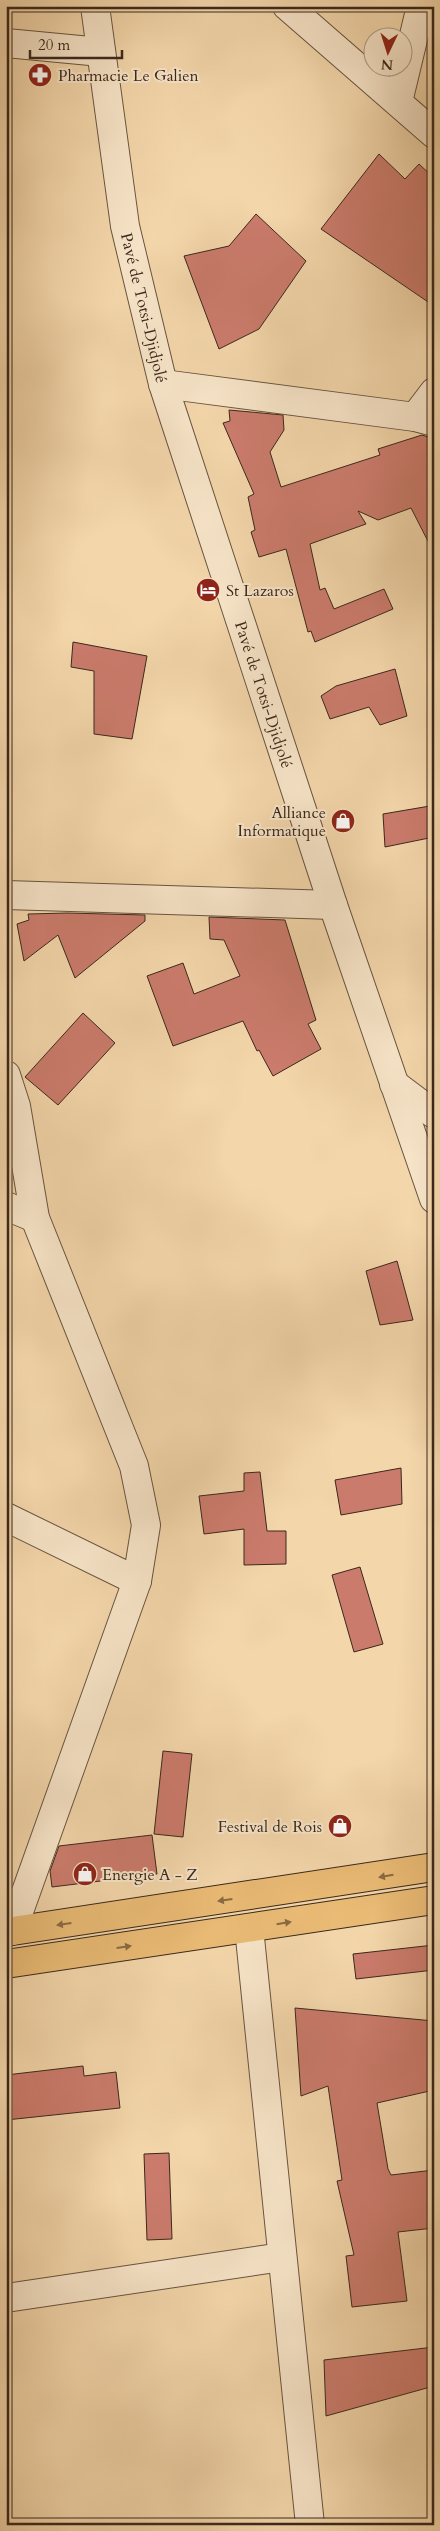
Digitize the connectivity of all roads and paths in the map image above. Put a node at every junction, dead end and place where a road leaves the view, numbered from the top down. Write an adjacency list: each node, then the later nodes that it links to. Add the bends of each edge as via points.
1 (95, 6): 5 (street, Pavé de Totsi-Djidjolé)
2 (287, 6): 6 (street)
3 (421, 6): 6 (street)
4 (6, 43): 5 (street)
5 (101, 52): 8 (street, Pavé de Totsi-Djidjolé, via 125,226)
6 (398, 102): 7 (street)
7 (434, 134)
8 (163, 384): 10 (street); 12 (street, Pavé de Totsi-Djidjolé)
9 (434, 392): 10 (street)
10 (424, 420)
11 (6, 895): 12 (street)
12 (334, 905): 14 (street, Pavé de Totsi-Djidjolé)
13 (6, 1075): 18 (street, via 16,1106)
14 (394, 1084): 15 (street); 16 (street, Pavé de Totsi-Djidjolé)
15 (434, 1114)
16 (434, 1199)
17 (6, 1206): 18 (street)
18 (35, 1218): 20 (street, via 134,1466 146,1525)
19 (6, 1517): 20 (street)
20 (137, 1581): 24 (street)
21 (434, 1868): 24 (main road, one-way to 24)
22 (434, 1900): 23 (main road, one-way to 22)
23 (249, 1928): 25 (main road, one-way to 23); 26 (street)
24 (9, 1932)
25 (6, 1964)
26 (282, 2257): 27 (street); 28 (street)
27 (6, 2298)
28 (310, 2525)

